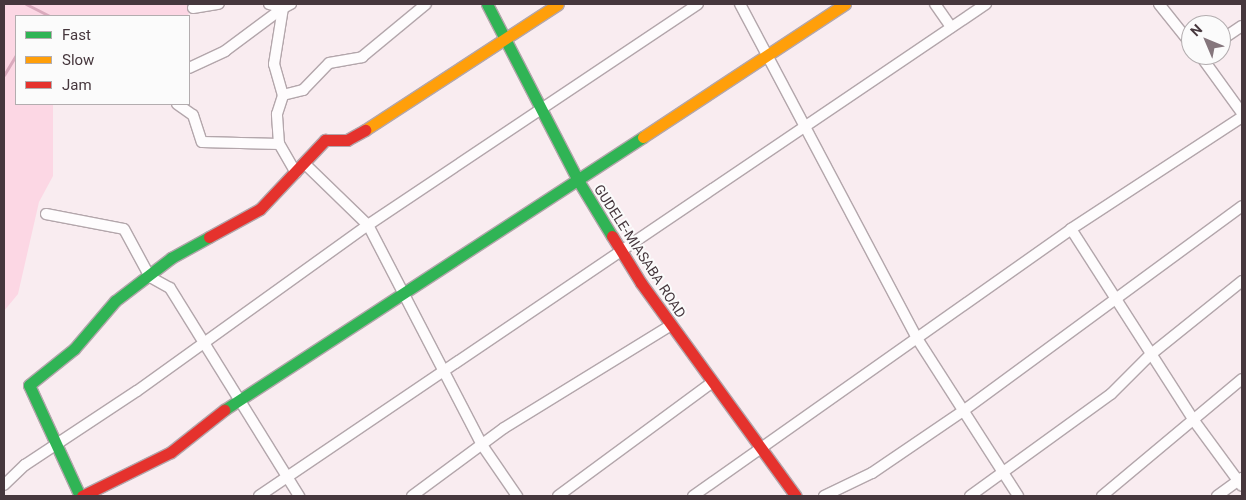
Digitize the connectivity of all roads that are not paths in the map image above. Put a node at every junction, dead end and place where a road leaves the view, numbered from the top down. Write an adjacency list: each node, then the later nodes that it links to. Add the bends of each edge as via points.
1 (219, 4): 13 (street)
2 (269, 4): 12 (street)
3 (426, 4): 22 (street, via 362,57 329,63 304,90)
4 (486, 4): 18 (street, GUDELE-MIASABA ROAD)
5 (558, 4): 18 (street)
6 (698, 4): 24 (street)
7 (740, 4): 19 (street)
8 (845, 4): 19 (street)
9 (935, 4): 14 (street)
10 (986, 4): 14 (street)
11 (1159, 4): 16 (street)
12 (287, 6): 21 (street, via 225,51); 22 (street, via 274,64)
13 (193, 8)
14 (951, 26): 27 (street)
15 (1242, 26): 17 (street)
16 (1181, 32)
17 (1231, 33)
18 (507, 42): 24 (street, GUDELE-MIASABA ROAD); 29 (street, via 347,140 325,140 311,151)
19 (769, 55): 27 (street); 31 (street)
20 (1207, 65): 25 (street)
21 (190, 68)
22 (283, 94): 28 (street, via 277,114)
23 (178, 105): 28 (street, via 192,115 197,138 202,142)
24 (543, 110): 31 (street, GUDELE-MIASABA ROAD); 34 (street)
25 (1242, 113)
26 (1242, 117): 35 (street)
27 (802, 124): 36 (street); 42 (street)
28 (279, 144): 30 (street)
29 (306, 165): 30 (street); 34 (street)
30 (296, 174): 37 (street, via 260,209 171,258)
31 (579, 182): 36 (street, GUDELE-MIASABA ROAD); 39 (street)
32 (1242, 206): 40 (street)
33 (46, 214): 37 (street, via 117,224)
34 (368, 225): 39 (street); 43 (street)
35 (1071, 229): 40 (street); 42 (street)
36 (622, 249): 41 (street, GUDELE-MIASABA ROAD); 45 (street)
37 (150, 277): 43 (street, via 170,288); 51 (street, via 115,301 74,349 29,385)
38 (1242, 281): 44 (street)
39 (403, 295): 45 (street); 48 (street, via 255,386)
40 (1114, 298): 44 (street); 49 (street)
41 (670, 326): 47 (street, GUDELE-MIASABA ROAD); 52 (street)
42 (918, 340): 49 (street); 53 (street)
43 (205, 342): 48 (street); 51 (street)
44 (1150, 355): 50 (street); 54 (street, via 1111,394)
45 (443, 372): 52 (street); 55 (street)
46 (1242, 379): 50 (street)
47 (711, 383): 53 (street, GUDELE-MIASABA ROAD); 63 (street)
48 (238, 402): 55 (street); 58 (street, via 171,452)
49 (963, 411): 54 (street); 66 (street, via 872,473)
50 (1195, 422): 56 (street); 69 (street)
51 (58, 443): 57 (street); 58 (street)
52 (482, 446): 61 (street); 62 (street)
53 (761, 446): 64 (street); 65 (street, GUDELE-MIASABA ROAD)
54 (1003, 472): 67 (street); 68 (street)
55 (286, 477): 59 (street); 60 (street)
56 (1241, 482): 70 (street)
57 (4, 485)
58 (81, 496)
59 (259, 496)
60 (299, 496)
61 (412, 496)
62 (517, 496)
63 (558, 496)
64 (693, 496)
65 (796, 496)
66 (824, 496)
67 (970, 496)
68 (1018, 496)
69 (1102, 496)
70 (1217, 496)

